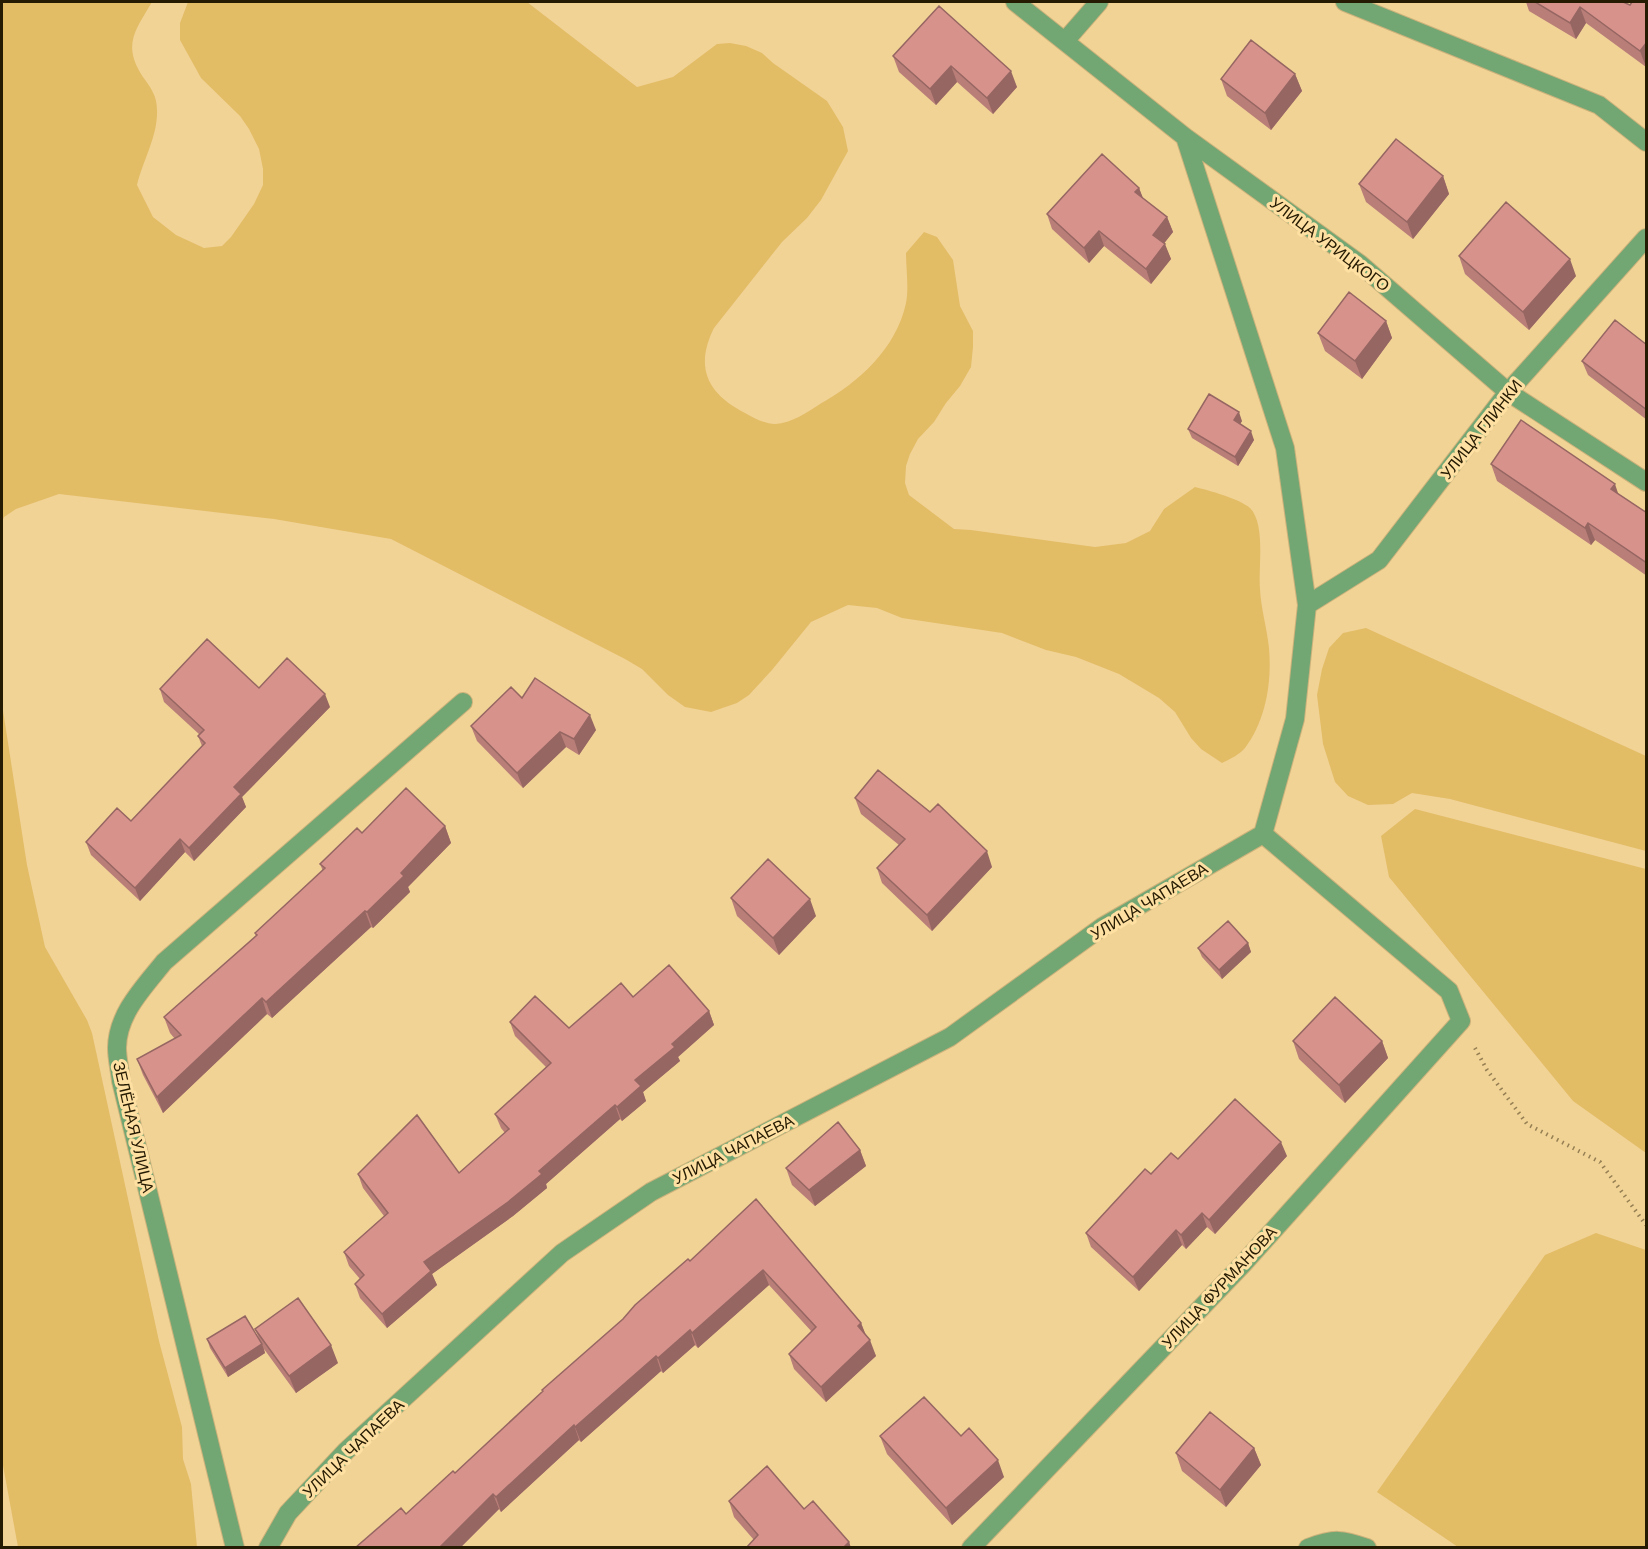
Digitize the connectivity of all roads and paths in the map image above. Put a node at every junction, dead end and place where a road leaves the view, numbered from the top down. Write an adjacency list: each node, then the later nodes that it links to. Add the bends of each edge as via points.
1 (1015, 2): 4 (street, УЛИЦА УРИЦКОГО)
2 (1099, 2): 4 (street)
3 (1345, 2): 6 (street, via 1599,105)
4 (1065, 41): 5 (street, УЛИЦА УРИЦКОГО)
5 (1185, 137): 8 (street, УЛИЦА УРИЦКОГО, via 1360,264); 10 (street, via 1285,448)
6 (1647, 142)
7 (1647, 238): 8 (street, УЛИЦА ГЛИНКИ)
8 (1508, 392): 9 (street, УЛИЦА УРИЦКОГО); 10 (street, УЛИЦА ГЛИНКИ, via 1379,560)
9 (1647, 483)
10 (1306, 605): 12 (street, via 1295,719)
11 (463, 702): 15 (street, ЗЕЛЁНАЯ УЛИЦА, via 164,962 121,1022 117,1047 121,1081)
12 (1263, 834): 13 (street, via 1449,991); 16 (street, УЛИЦА ЧАПАЕВА, via 1102,927 950,1037 651,1192 562,1253 346,1451 288,1513)
13 (1461, 1021): 14 (path, via 1486,1070 1527,1124 1600,1162); 17 (street, УЛИЦА ФУРМАНОВА, via 1243,1264)
14 (1647, 1225)
15 (235, 1548)
16 (268, 1548)
17 (971, 1548)
18 (1308, 1548): 19 (street, via 1344,1540)
19 (1367, 1548)

